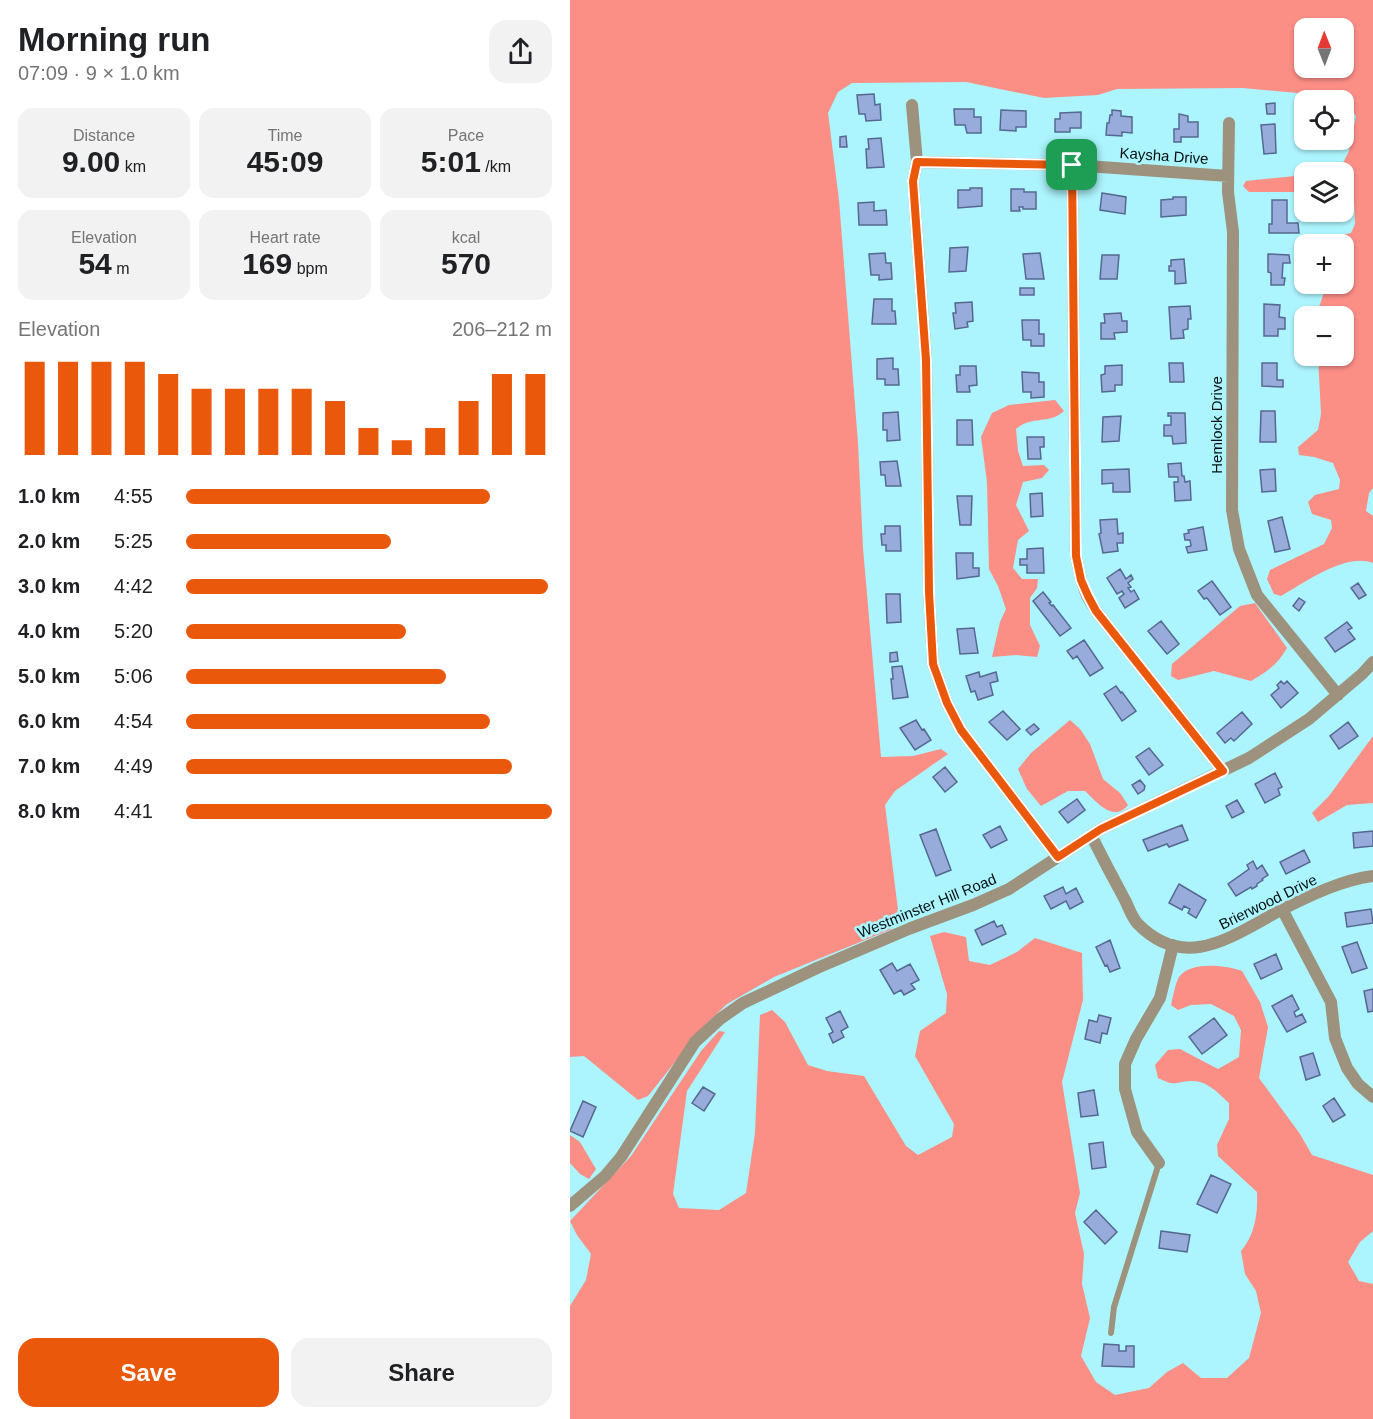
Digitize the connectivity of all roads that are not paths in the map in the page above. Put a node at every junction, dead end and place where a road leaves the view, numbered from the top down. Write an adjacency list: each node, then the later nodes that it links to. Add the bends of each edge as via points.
1 (912, 105): 3 (street)
2 (1229, 123): 5 (street, Hemlock Drive)
3 (917, 162): 4 (street, Kaysha Drive); 10 (street, via 913,181 926,360 933,664 961,730)
4 (1072, 165): 5 (street, Kaysha Drive); 8 (street, via 1078,568 1096,611)
5 (1228, 176): 7 (street, Hemlock Drive, via 1233,232 1234,530 1257,595)
6 (1373, 662): 7 (street, Westminster Hill Road)
7 (1338, 695): 8 (street, Westminster Hill Road, via 1294,729)
8 (1223, 771): 9 (street, Westminster Hill Road)
9 (1091, 835): 10 (street, Westminster Hill Road); 13 (street, Brierwood Drive, via 1136,923)
10 (1058, 857): 16 (street, Westminster Hill Road, via 1009,889 817,968 743,1003 720,1019 695,1042 621,1157)
11 (1373, 876): 12 (street, Brierwood Drive, via 1335,885)
12 (1282, 909): 13 (street, Brierwood Drive, via 1217,944); 14 (street, via 1331,1002 1335,1038 1347,1068)
13 (1173, 945): 15 (street, via 1160,998 1125,1064 1125,1089 1137,1132)
14 (1373, 1097)
15 (1159, 1163): 17 (lane, via 1114,1307)
16 (570, 1206)
17 (1111, 1333)

